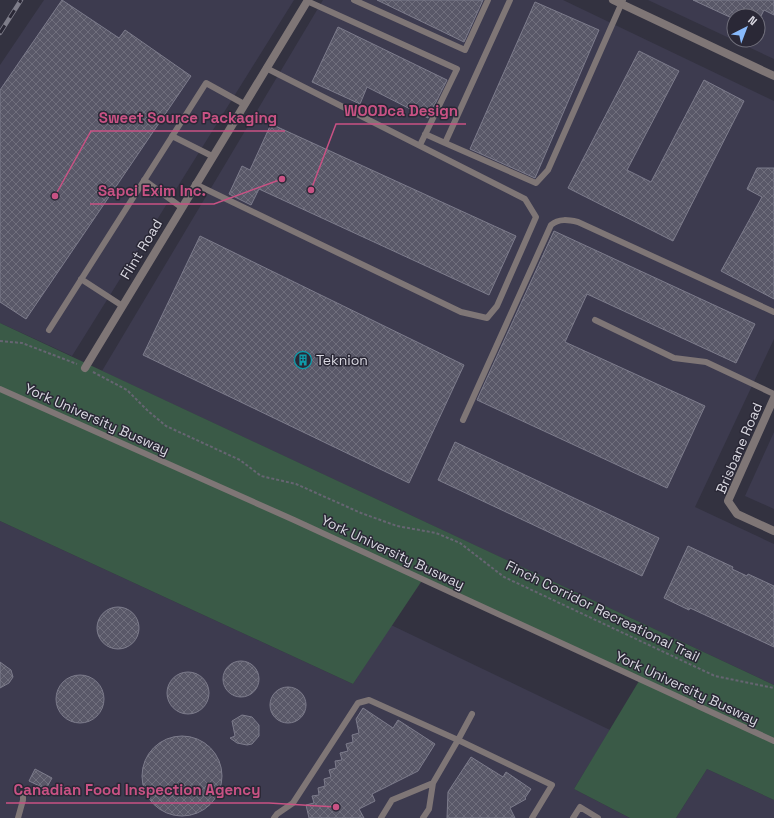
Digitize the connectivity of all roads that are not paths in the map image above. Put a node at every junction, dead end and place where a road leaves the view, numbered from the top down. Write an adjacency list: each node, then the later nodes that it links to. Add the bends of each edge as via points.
1 (354, 0): 2 (lane, via 465,50)
2 (488, 0)
3 (510, 0): 12 (lane)
4 (613, 0): 6 (street)
5 (307, 1): 7 (street, Flint Road); 10 (lane, via 457,70)
6 (622, 2): 8 (street); 12 (lane, via 548,170 536,183)
7 (266, 68): 9 (street, Flint Road); 13 (lane)
8 (774, 76)
9 (244, 104): 11 (lane, via 206,83); 14 (street, Flint Road)
10 (425, 134): 12 (lane); 13 (lane)
11 (172, 136): 14 (lane); 15 (lane)
12 (445, 143)
13 (420, 145): 16 (lane, via 525,199 536,218 497,306 487,318 461,312)
14 (212, 156): 16 (street, Flint Road)
15 (144, 180): 17 (lane); 18 (lane)
16 (195, 184): 17 (street, Flint Road)
17 (181, 207): 19 (street, Flint Road)
18 (81, 279): 19 (lane); 22 (lane)
19 (121, 305): 23 (street, Flint Road)
20 (774, 312): 27 (lane, via 578,222 558,221 551,225)
21 (595, 320): 25 (lane, via 674,358 706,362)
22 (49, 330)
23 (84, 368)
24 (0, 389): 31 (lane, York University Busway, via 294,520)
25 (774, 394)
26 (774, 398): 28 (street, Brisbane Road, via 728,501 737,514)
27 (463, 420)
28 (774, 531)
29 (472, 714): 30 (lane)
30 (458, 740): 32 (lane); 35 (lane, via 369,700 358,703 293,803); 38 (lane, via 552,785)
31 (774, 741)
32 (433, 783): 36 (lane, via 392,800); 37 (lane, via 429,809)
33 (23, 790): 34 (lane)
34 (18, 818)
35 (274, 818)
36 (381, 818)
37 (423, 818)
38 (532, 818)
39 (573, 818): 40 (lane, via 580,807)
40 (598, 818)

